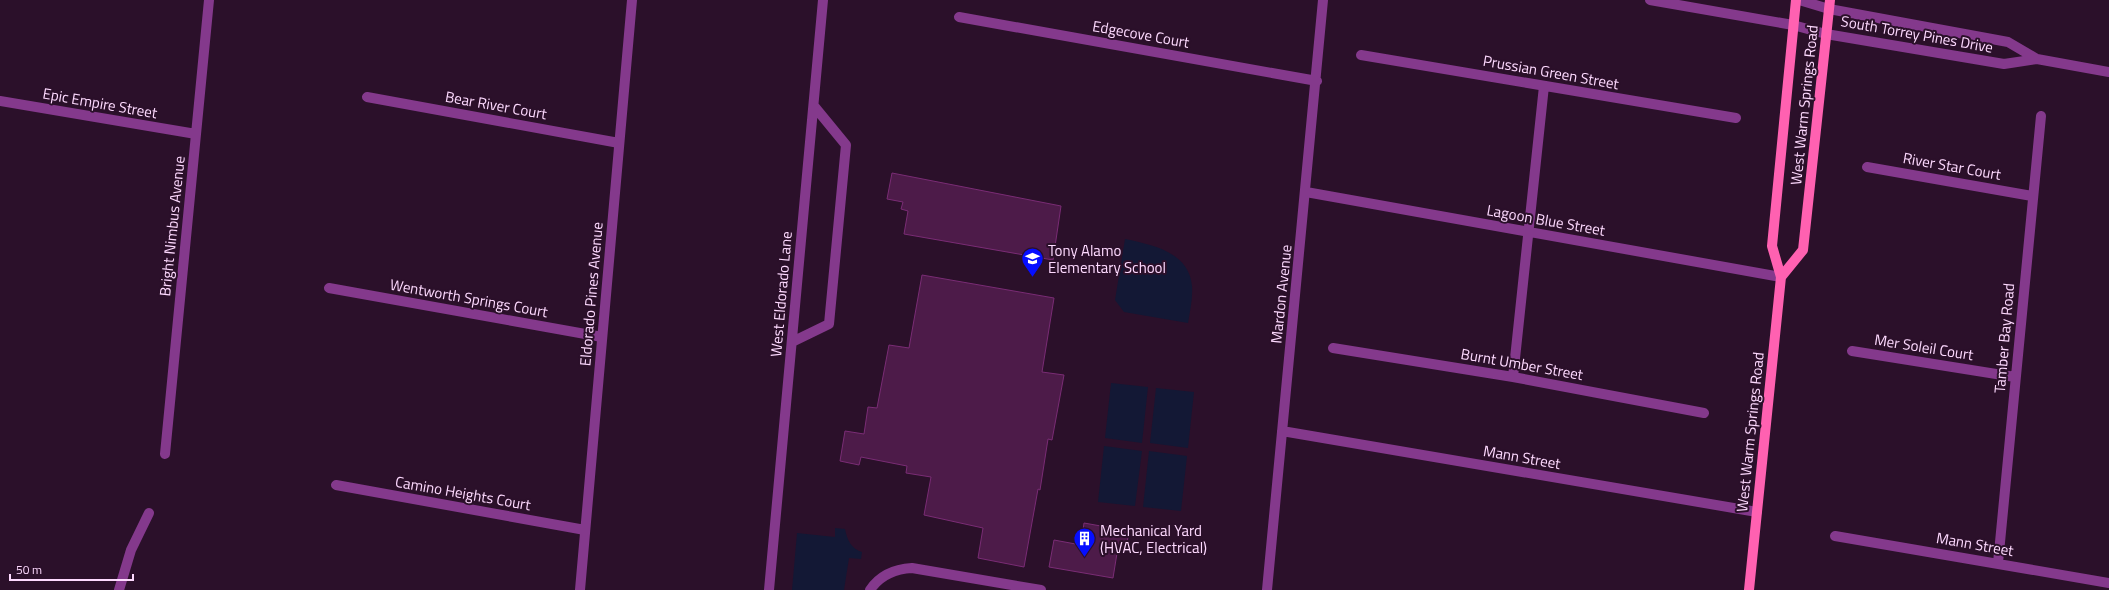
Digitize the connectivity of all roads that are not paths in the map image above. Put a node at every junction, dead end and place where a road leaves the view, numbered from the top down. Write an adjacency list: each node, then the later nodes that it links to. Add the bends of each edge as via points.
1 (209, 0): 22 (street, Bright Nimbus Avenue)
2 (632, 0): 23 (street, Eldorado Pines Avenue)
3 (823, 0): 19 (street, West Eldorado Lane)
4 (1323, 0): 15 (street, Mardon Avenue)
5 (1650, 0): 10 (street, South Torrey Pines Drive)
6 (1796, 0): 10 (main road, West Warm Springs Road)
7 (1799, 0): 8 (street, South Torrey Pines Drive)
8 (1830, 4): 11 (main road, West Warm Springs Road); 13 (street, South Torrey Pines Drive, via 2008,42)
9 (959, 17): 15 (street, Edgecove Court)
10 (1793, 25): 11 (street, South Torrey Pines Drive); 28 (main road, West Warm Springs Road, via 1772,246)
11 (1826, 34): 13 (street, South Torrey Pines Drive, via 2004,64); 28 (main road, West Warm Springs Road, via 1803,250)
12 (1362, 55): 16 (street, Prussian Green Street)
13 (2037, 59): 14 (street, South Torrey Pines Drive)
14 (2109, 72)
15 (1317, 81): 25 (street, Mardon Avenue)
16 (1544, 86): 21 (street, Prussian Green Street); 27 (street)
17 (367, 97): 23 (street, Bear River Court)
18 (0, 101): 22 (street, Epic Empire Street)
19 (814, 106): 31 (street, West Eldorado Lane); 31 (street, via 846,145 829,324)
20 (2040, 116): 26 (street, Tamber Bay Road)
21 (1736, 118)
22 (196, 134): 38 (street, Bright Nimbus Avenue)
23 (619, 143): 30 (street, Eldorado Pines Avenue)
24 (1867, 167): 26 (street, River Star Court)
25 (1306, 192): 27 (street, Lagoon Blue Street); 37 (street, Mardon Avenue)
26 (2032, 196): 35 (street, Tamber Bay Road)
27 (1530, 232): 28 (street, Lagoon Blue Street); 34 (street)
28 (1781, 277): 40 (main road, West Warm Springs Road)
29 (329, 288): 30 (street, Wentworth Springs Court)
30 (602, 337): 42 (street, Eldorado Pines Avenue)
31 (792, 342): 48 (street, West Eldorado Lane)
32 (1333, 348): 34 (street, Burnt Umber Street)
33 (1852, 351): 35 (street, Mer Soleil Court)
34 (1513, 377): 36 (street, Burnt Umber Street)
35 (2015, 377): 44 (street, Tamber Bay Road)
36 (1704, 414)
37 (1282, 431): 40 (street, Mann Street); 51 (street, Mardon Avenue)
38 (165, 454)
39 (336, 486): 42 (street, Camino Heights Court)
40 (1757, 512): 52 (main road, West Warm Springs Road)
41 (149, 513): 46 (street, via 131,550)
42 (586, 530): 47 (street, Eldorado Pines Avenue)
43 (1835, 536): 44 (street, Mann Street)
44 (1998, 563): 45 (street, Mann Street)
45 (2109, 584)
46 (119, 590)
47 (580, 590)
48 (769, 590)
49 (870, 590): 50 (street, via 885,575 898,569 912,568)
50 (1041, 590)
51 (1267, 590)
52 (1749, 590)

